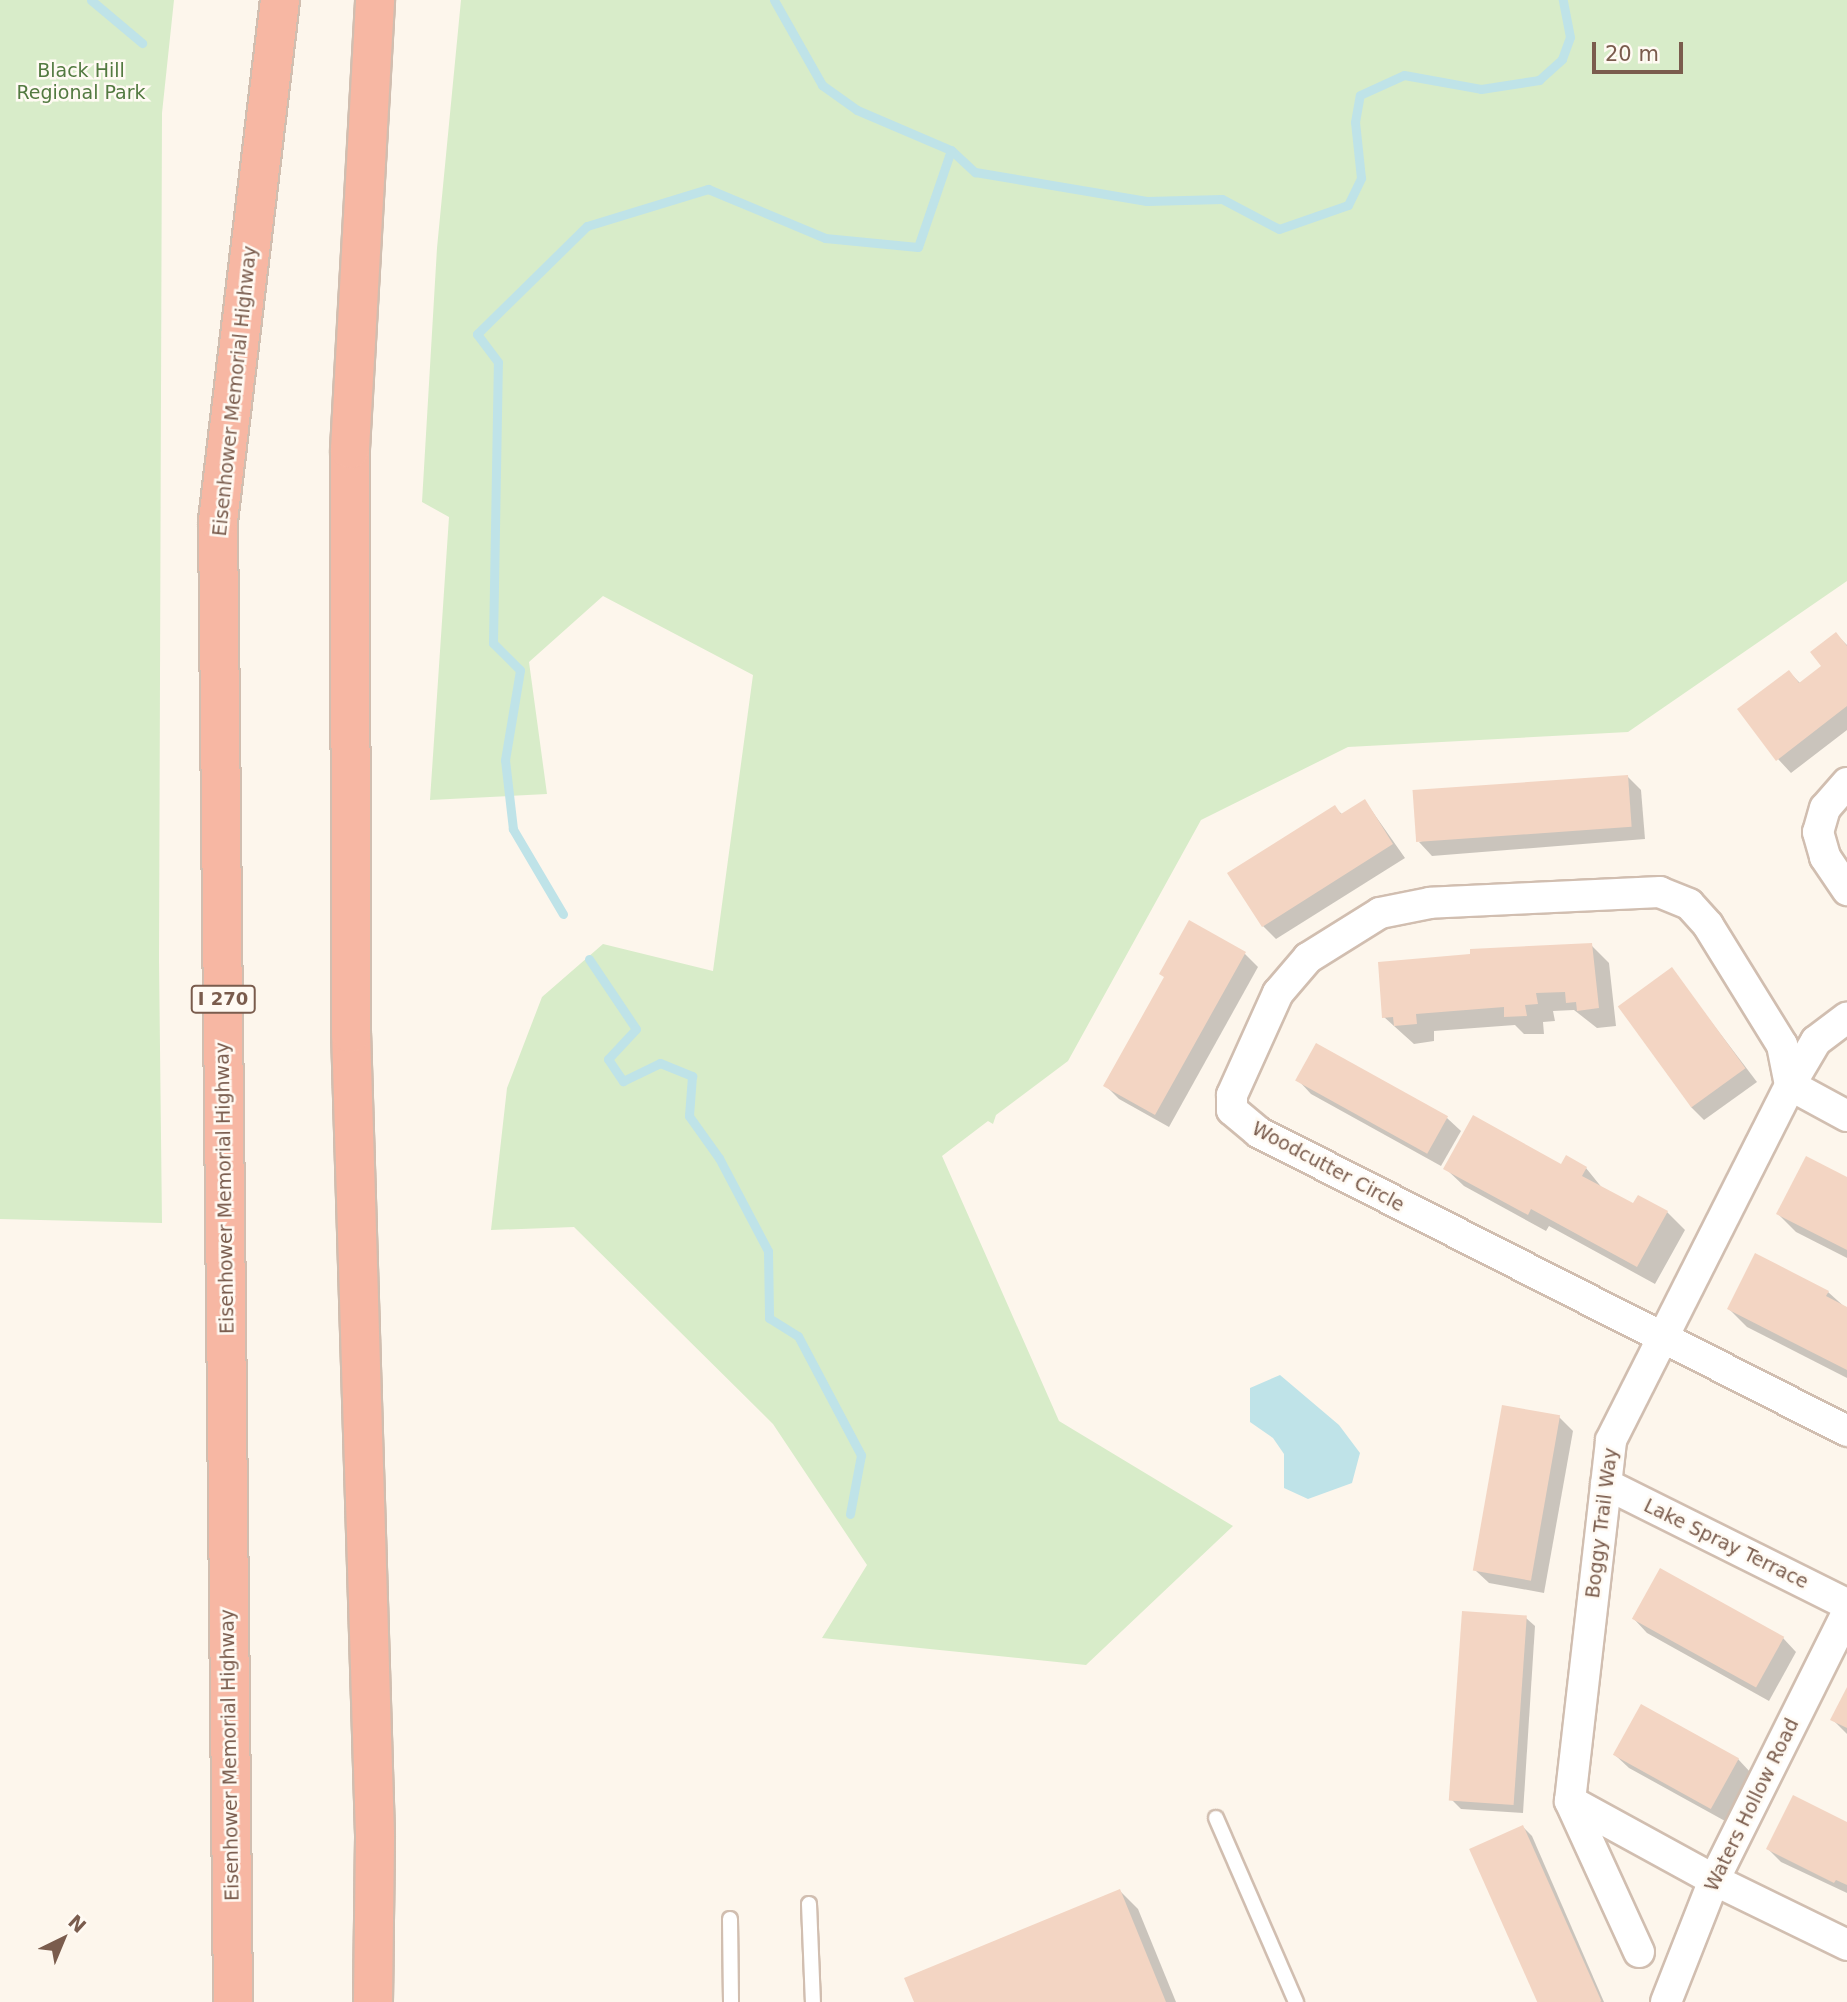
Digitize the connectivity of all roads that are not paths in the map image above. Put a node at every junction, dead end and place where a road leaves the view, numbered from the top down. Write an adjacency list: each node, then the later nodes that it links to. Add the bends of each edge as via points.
1 (280, 0): 20 (highway, Eisenhower Memorial Highway / I 270, via 218,522)
2 (375, 0): 21 (highway, via 350,449 351,1034 375,1835)
3 (1847, 783): 4 (street, via 1825,808 1818,832 1825,857)
4 (1847, 890)
5 (1847, 1018): 6 (street, Boggy Trail Way, via 1816,1041)
6 (1790, 1085): 7 (street); 8 (street, Boggy Trail Way); 8 (street, Woodcutter Circle, via 1782,1045 1708,925 1689,904 1660,891 1430,903 1380,913 1308,958 1278,993 1236,1077 1232,1110 1240,1120)
7 (1847, 1116)
8 (1661, 1338): 9 (street, Woodcutter Circle); 10 (street, Boggy Trail Way, via 1611,1440)
9 (1847, 1431)
10 (1606, 1484): 11 (street, Lake Spray Terrace); 13 (street, Boggy Trail Way)
11 (1847, 1604)
12 (1847, 1613): 15 (street, Waters Hollow Road)
13 (1570, 1801): 15 (street); 19 (street)
14 (1216, 1818): 24 (lane)
15 (1714, 1880): 18 (street); 25 (street, Waters Hollow Road)
16 (809, 1904): 23 (lane)
17 (730, 1919): 22 (lane)
18 (1847, 1945)
19 (1639, 1952)
20 (233, 2002)
21 (373, 2002)
22 (731, 2002)
23 (813, 2002)
24 (1296, 2002)
25 (1666, 2002)

